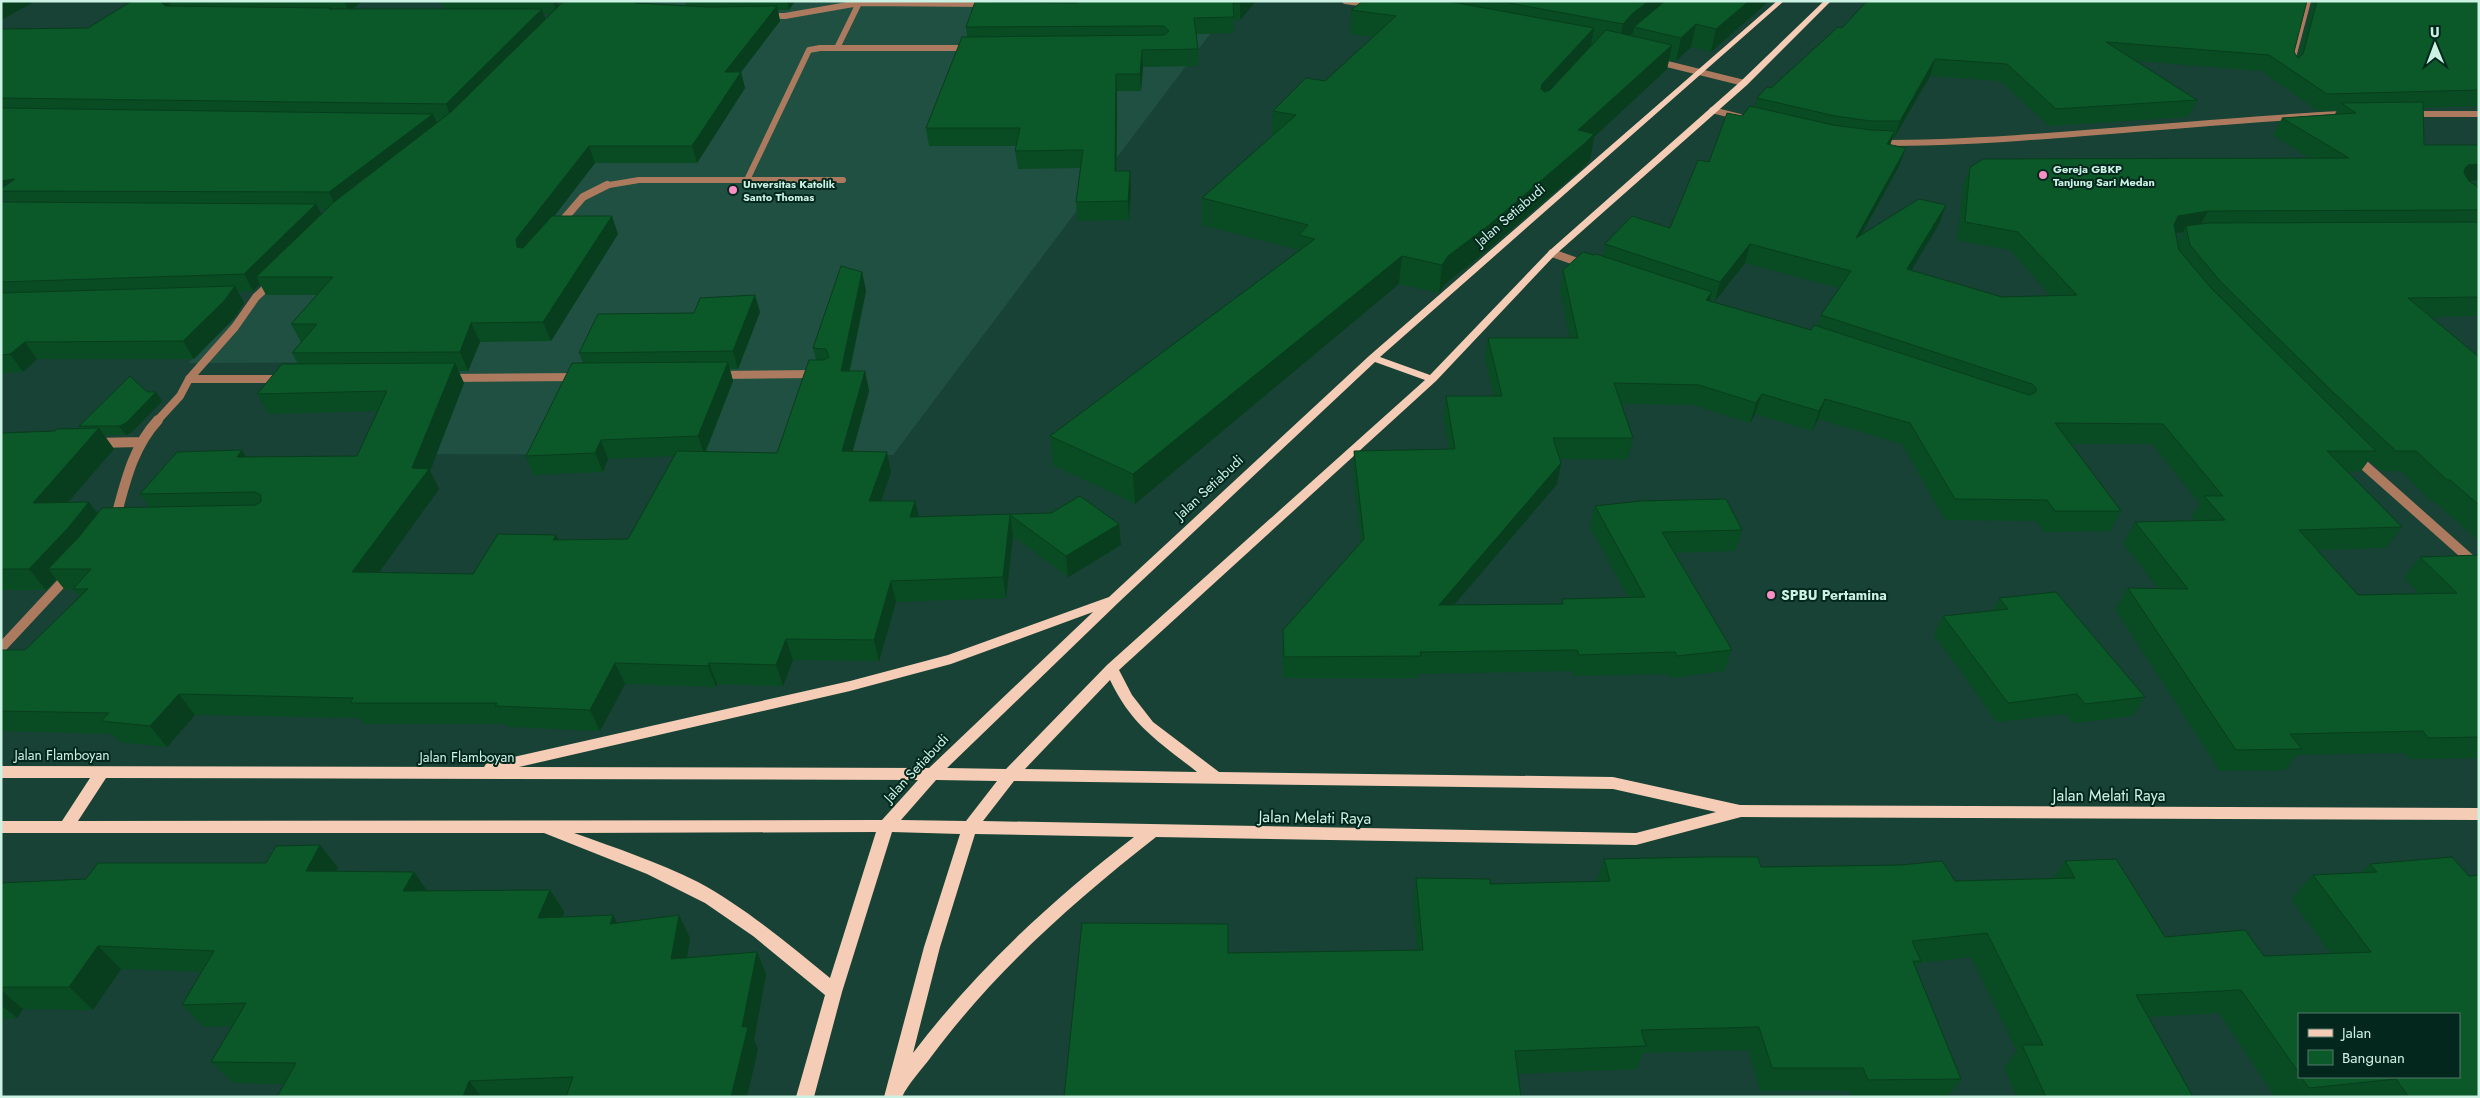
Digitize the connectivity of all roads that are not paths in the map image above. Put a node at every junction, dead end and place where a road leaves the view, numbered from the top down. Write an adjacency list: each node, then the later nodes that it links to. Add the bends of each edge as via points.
1 (1345, 1): 7 (street)
2 (1781, 1): 13 (main road, Jalan Setiabudi)
3 (1828, 1): 14 (main road)
4 (2308, 1): 12 (street)
5 (860, 2): 6 (street); 8 (street, via 785,16); 9 (street)
6 (999, 4)
7 (1379, 6)
8 (758, 16)
9 (837, 48): 10 (street); 21 (street, via 808,51)
10 (980, 48)
11 (1647, 59): 13 (street)
12 (2290, 69)
13 (1701, 72): 14 (street); 27 (main road, Jalan Setiabudi)
14 (1744, 83): 15 (main road)
15 (1712, 110): 19 (street); 24 (main road)
16 (2354, 114): 20 (street, via 2288,116 2034,138 1927,144)
17 (2402, 114): 18 (street)
18 (2479, 114)
19 (1746, 119)
20 (1865, 143)
21 (747, 180): 22 (street); 23 (street, via 639,180 598,186 583,195)
22 (843, 180)
23 (551, 234)
24 (1552, 253): 25 (street); 34 (main road)
25 (1599, 269)
26 (277, 277): 32 (street, via 251,297 235,327)
27 (1373, 358): 34 (main road); 41 (main road, Jalan Setiabudi)
28 (828, 374): 29 (street)
29 (711, 375)
30 (583, 376): 31 (street)
31 (436, 378)
32 (189, 379): 33 (street); 35 (street, via 186,388)
33 (288, 379)
34 (1432, 379): 43 (main road)
35 (140, 442): 36 (street); 38 (street)
36 (90, 443)
37 (2346, 448): 39 (street)
38 (115, 525)
39 (2479, 567)
40 (76, 568): 42 (street)
41 (1114, 599): 46 (main road, via 1033,631 942,661 850,686); 47 (main road, Jalan Setiabudi)
42 (1, 648)
43 (1112, 669): 48 (main road); 49 (main road, via 1126,698 1148,726)
44 (1, 772): 45 (main road, Jalan Flamboyan)
45 (102, 772): 46 (main road, Jalan Flamboyan); 54 (main road)
46 (472, 773): 47 (main road, Jalan Flamboyan)
47 (932, 774): 48 (main road, Jalan Melati Raya); 52 (main road, Jalan Setiabudi)
48 (1010, 775): 49 (main road, Jalan Melati Raya); 56 (main road)
49 (1216, 778): 50 (main road, Jalan Melati Raya, via 1613,783)
50 (1740, 811): 51 (main road, Jalan Melati Raya); 57 (main road, Jalan Melati Raya, via 1636,840)
51 (2479, 814)
52 (886, 826): 55 (main road); 56 (main road, Jalan Melati Raya); 58 (main road, Jalan Setiabudi)
53 (1, 827): 54 (main road)
54 (66, 827): 55 (main road)
55 (543, 827): 58 (main road, via 677,879 709,897 753,925)
56 (969, 829): 57 (main road, Jalan Melati Raya); 59 (main road, via 932,946)
57 (1151, 832): 59 (main road, via 1085,883 1020,943 956,1012)
58 (834, 992): 60 (main road, Jalan Setiabudi)
59 (893, 1095)
60 (805, 1097)

